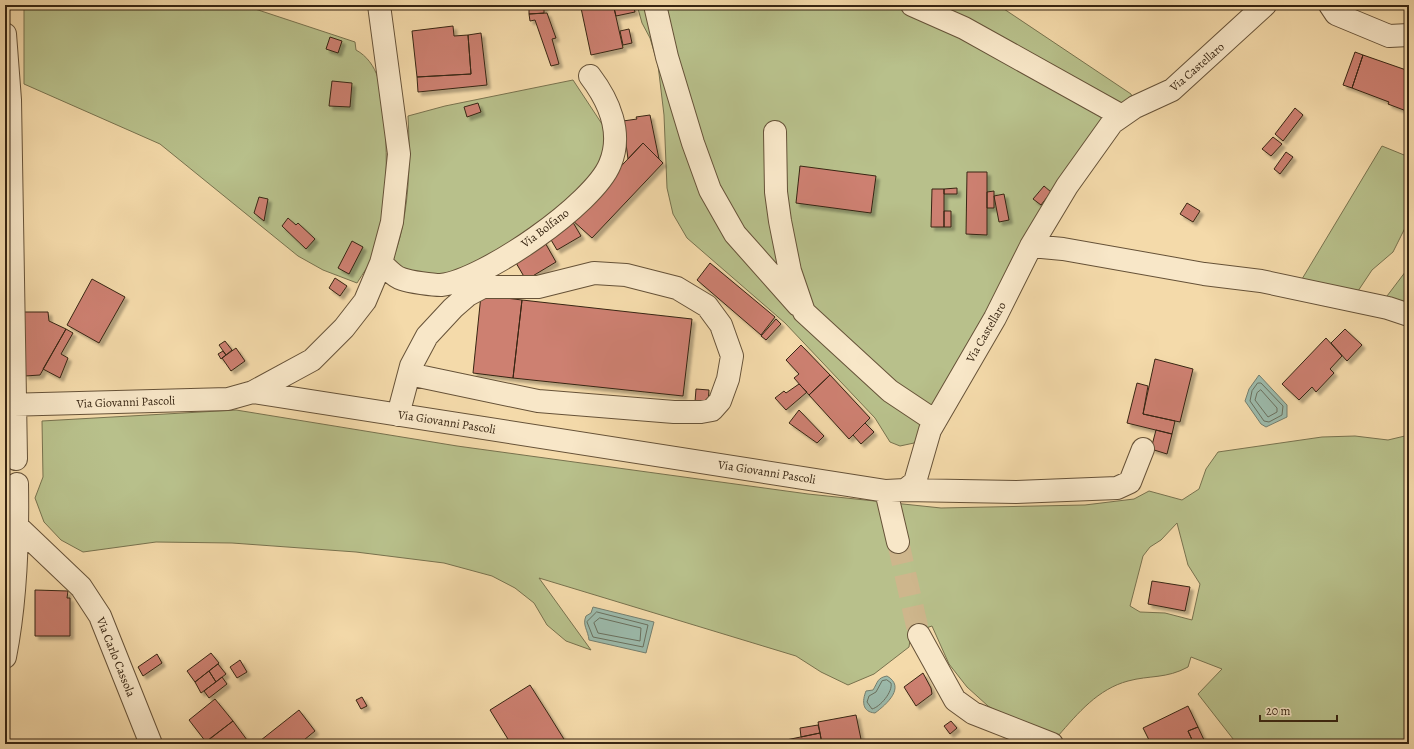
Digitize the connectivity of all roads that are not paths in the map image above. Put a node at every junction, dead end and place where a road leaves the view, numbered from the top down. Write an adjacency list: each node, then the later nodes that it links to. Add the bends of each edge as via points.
1 (379, 5): 13 (street, via 400,154 392,222)
2 (655, 5): 14 (street, via 669,65 710,190 735,234)
3 (912, 5): 10 (street, via 964,28)
4 (1265, 5): 10 (street, Via Castellaro, via 1172,90)
5 (1330, 5): 7 (street, via 1336,14 1390,36)
6 (5, 34): 9 (street)
7 (1409, 35)
8 (590, 76): 13 (street, Via Bolfano, via 611,111 615,137 610,164 596,187 586,197 552,226 508,256 457,282 440,285 402,279)
9 (7, 99): 18 (street)
10 (1122, 116): 12 (street, Via Castellaro, via 1112,123 1066,186)
11 (775, 132): 14 (street, via 776,192 780,221 790,271)
12 (1031, 246): 15 (street, via 1261,281); 20 (street, Via Castellaro, via 995,318)
13 (381, 263): 17 (street, via 365,301 344,328 312,360)
14 (804, 312): 20 (street, via 890,391)
15 (1409, 314)
16 (409, 374): 16 (street, via 426,336 452,308 482,287 538,287 594,273 626,275 676,288 706,306 721,325 732,356 728,379 720,401 712,410 701,412 538,401); 19 (street)
17 (253, 392): 18 (street, Via Giovanni Pascoli, via 228,399); 19 (street, Via Giovanni Pascoli)
18 (10, 406): 22 (street)
19 (398, 415): 24 (street, Via Giovanni Pascoli)
20 (935, 421): 24 (street, Via Castellaro, via 915,482)
21 (1143, 449): 24 (street, via 1130,482 1117,488 1016,492)
22 (16, 459)
23 (17, 484): 25 (street)
24 (896, 490): 26 (street)
25 (18, 526): 28 (street, via 11,628); 29 (street, Via Carlo Cassola, via 81,587 100,616)
26 (898, 542)
27 (919, 635): 30 (street, via 955,700 973,712)
28 (5, 657)
29 (151, 744)
30 (1052, 744)

